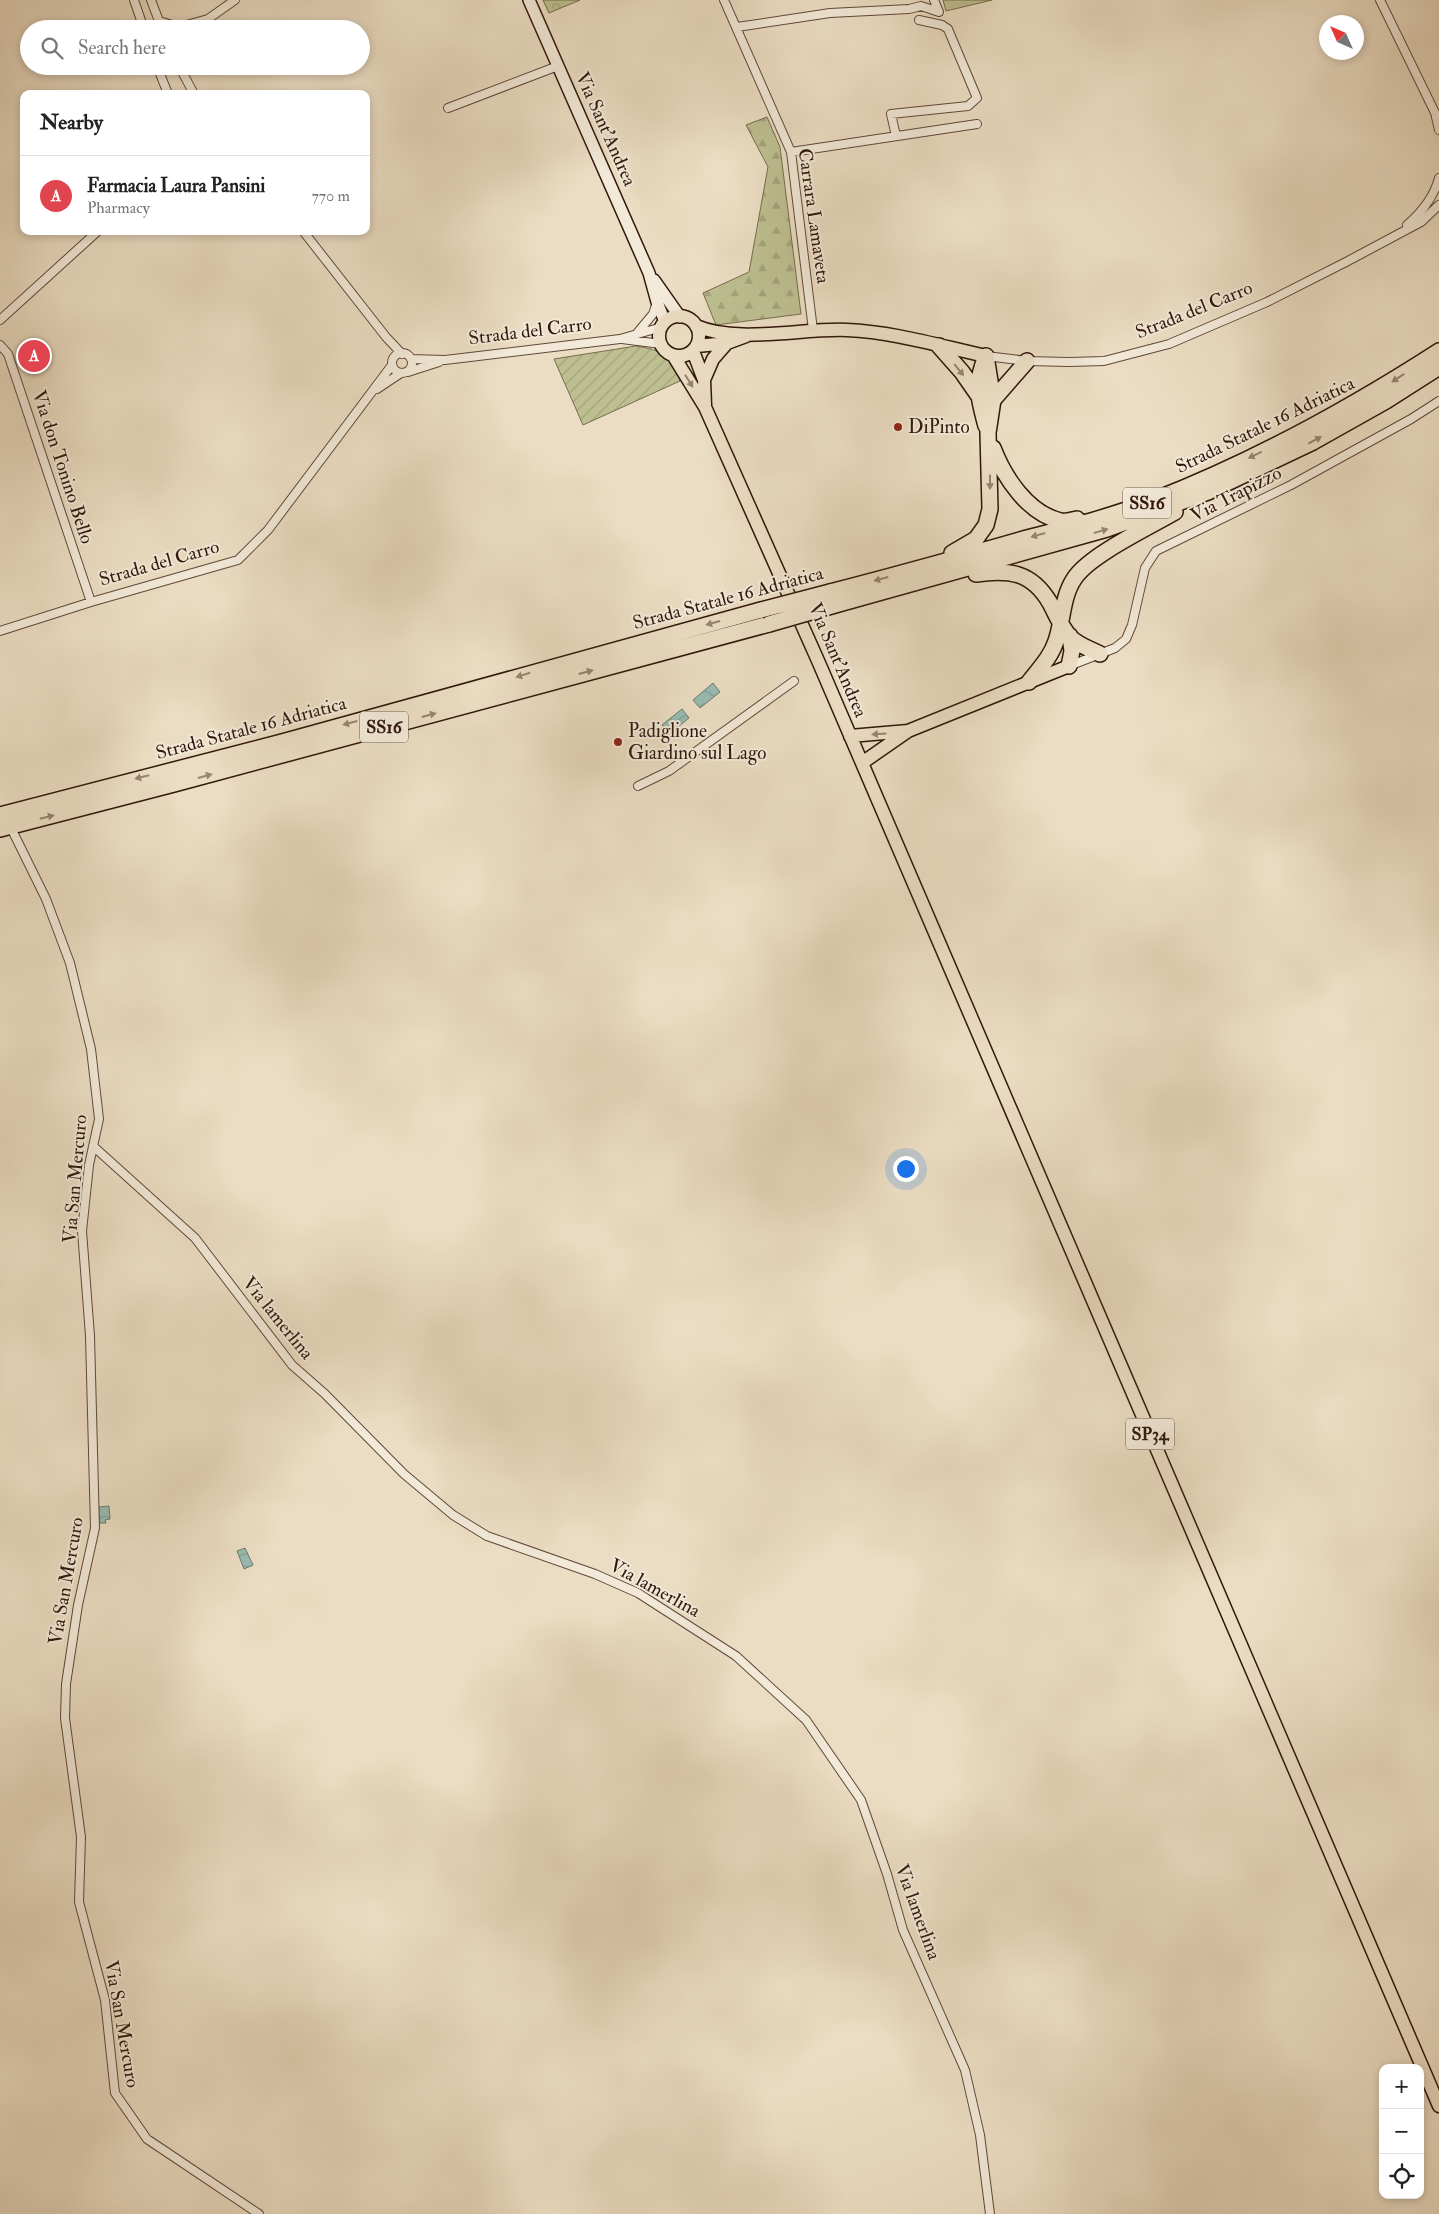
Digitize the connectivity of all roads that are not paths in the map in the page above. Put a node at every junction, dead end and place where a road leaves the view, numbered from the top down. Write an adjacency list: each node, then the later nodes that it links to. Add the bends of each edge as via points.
1 (134, 0): 9 (street)
2 (151, 0): 10 (street)
3 (235, 0): 8 (street)
4 (529, 0): 14 (street, Via Sant'Andrea)
5 (724, 0): 13 (street, Carrara Lamaveta)
6 (934, 0): 13 (street, via 939,12 922,6 830,13)
7 (1380, 0): 21 (street)
8 (208, 19): 11 (street)
9 (141, 20)
10 (159, 20)
11 (204, 20)
12 (919, 20): 25 (street, via 948,29 977,98 968,106 891,114)
13 (737, 27): 26 (street, Carrara Lamaveta)
14 (558, 66): 20 (street); 32 (street, Via Sant'Andrea)
15 (161, 75): 18 (street)
16 (184, 75): 17 (street)
17 (186, 78): 19 (street)
18 (166, 90)
19 (192, 90)
20 (448, 108)
21 (1435, 113): 22 (street); 24 (street)
22 (1439, 121)
23 (978, 124): 25 (street)
24 (1439, 130)
25 (896, 136): 26 (street)
26 (791, 152): 38 (street, Carrara Lamaveta)
27 (1439, 178): 29 (street, Strada del Carro, via 1431,198 1417,217)
28 (1439, 205): 29 (street, Strada del Carro, via 1421,222)
29 (1398, 233): 54 (street, Strada del Carro, via 1267,302 1169,344 1104,361)
30 (94, 235): 35 (street)
31 (306, 235): 41 (street)
32 (649, 273): 33 (street, Via Sant'Andrea); 34 (street, Via Sant'Andrea)
33 (657, 302): 36 (street, Via Sant'Andrea); 39 (street, Strada del Carro, via 654,314)
34 (680, 317): 36 (main road); 37 (main road, Via Sant'Andrea)
35 (0, 320)
36 (664, 324): 39 (street, Strada del Carro); 44 (main road, Via Sant'Andrea, via 660,332)
37 (696, 326): 40 (main road, Strada del Carro, via 709,331); 47 (main road, Via Sant'Andrea, via 699,336)
38 (813, 330): 40 (main road, Strada del Carro); 46 (main road, Strada del Carro, via 885,333)
39 (637, 333): 42 (street, Strada del Carro)
40 (751, 334): 43 (main road, Strada del Carro)
41 (386, 337): 49 (street); 55 (street)
42 (620, 339): 44 (street, Strada del Carro); 53 (street, Strada del Carro)
43 (727, 343): 47 (main road, Strada del Carro); 58 (main road, via 713,359)
44 (661, 344): 50 (main road, Via Sant'Andrea)
45 (0, 345): 69 (street, Via don Tonino Bello, via 8,354)
46 (939, 346): 51 (main road, Strada del Carro); 60 (highway, one-way to 60)
47 (695, 348): 50 (main road, via 684,356); 58 (main road, Via Sant'Andrea)
48 (1439, 351): 66 (highway, Strada Statale 16 Adriatica / SS16, one-way to 66, via 1379,390 1305,431 1204,480)
49 (402, 354): 52 (street); 55 (street)
50 (673, 355): 63 (main road, Via Sant'Andrea, one-way to 63)
51 (986, 356): 54 (street, Strada del Carro); 60 (highway, via 978,375); 61 (highway)
52 (411, 359): 53 (street, Strada del Carro); 57 (street, via 412,364)
53 (445, 360): 57 (street, Strada del Carro)
54 (1026, 361): 61 (highway)
55 (393, 362): 57 (street, via 395,371); 59 (street, Strada del Carro)
56 (1439, 367): 65 (highway, Strada Statale 16 Adriatica / SS16, one-way to 56, via 1313,442)
57 (405, 372): 59 (street, Strada del Carro)
58 (704, 380): 63 (main road, Via Sant'Andrea)
59 (373, 392): 69 (street, Strada del Carro, via 268,530 238,560)
60 (978, 395): 64 (highway)
61 (993, 400): 64 (highway)
62 (1439, 401): 73 (street, Via Trapizzo, via 1291,485 1156,551 1145,568 1126,639)
63 (705, 407): 78 (main road, Via Sant'Andrea)
64 (988, 433): 66 (highway, via 1000,466 1015,489 1038,510 1061,521); 67 (highway, one-way to 67, via 990,509 986,525 976,539 961,550)
65 (1208, 492): 67 (highway, Strada Statale 16 Adriatica / SS16, one-way to 65, via 1107,530); 70 (highway, via 1085,566 1067,592)
66 (1103, 517): 67 (highway, Strada Statale 16 Adriatica / SS16, one-way to 67)
67 (910, 578): 68 (highway, Strada Statale 16 Adriatica / SS16); 70 (highway, via 995,572 1017,574 1041,589)
68 (832, 598): 81 (highway, Strada Statale 16 Adriatica / SS16, one-way to 81, bridge, via 760,610 282,742); 82 (highway, Strada Statale 16 Adriatica / SS16, one-way to 68, bridge, via 769,624)
69 (91, 602): 71 (street, Strada del Carro)
70 (1060, 624): 72 (highway)
71 (0, 631)
72 (1063, 639): 73 (highway); 74 (highway, via 1061,655); 76 (highway)
73 (1100, 654): 74 (street, Via Trapizzo)
74 (1069, 666): 76 (main road)
75 (794, 680): 80 (street, via 669,771)
76 (1029, 682): 77 (main road)
77 (908, 731): 78 (main road, one-way to 78); 79 (main road)
78 (850, 736): 79 (main road, Via Sant'Andrea)
79 (862, 763): 84 (main road, SP34)
80 (638, 786)
81 (0, 815)
82 (7, 831): 83 (street, Via San Mercuro, via 46,899 70,963 91,1049 99,1119)
83 (94, 1146): 85 (street, Via San Mercuro, via 82,1231 90,1336 95,1528 78,1605 66,1684 65,1718 81,1837 79,1902 105,2000 115,2093 147,2139); 86 (street, Via lamerlina, via 195,1238 292,1365 404,1474 453,1515 487,1536 595,1574 638,1593 736,1656 806,1720 861,1800 903,1930 965,2070 980,2135)
84 (1439, 2106)
85 (259, 2214)
86 (990, 2214)

